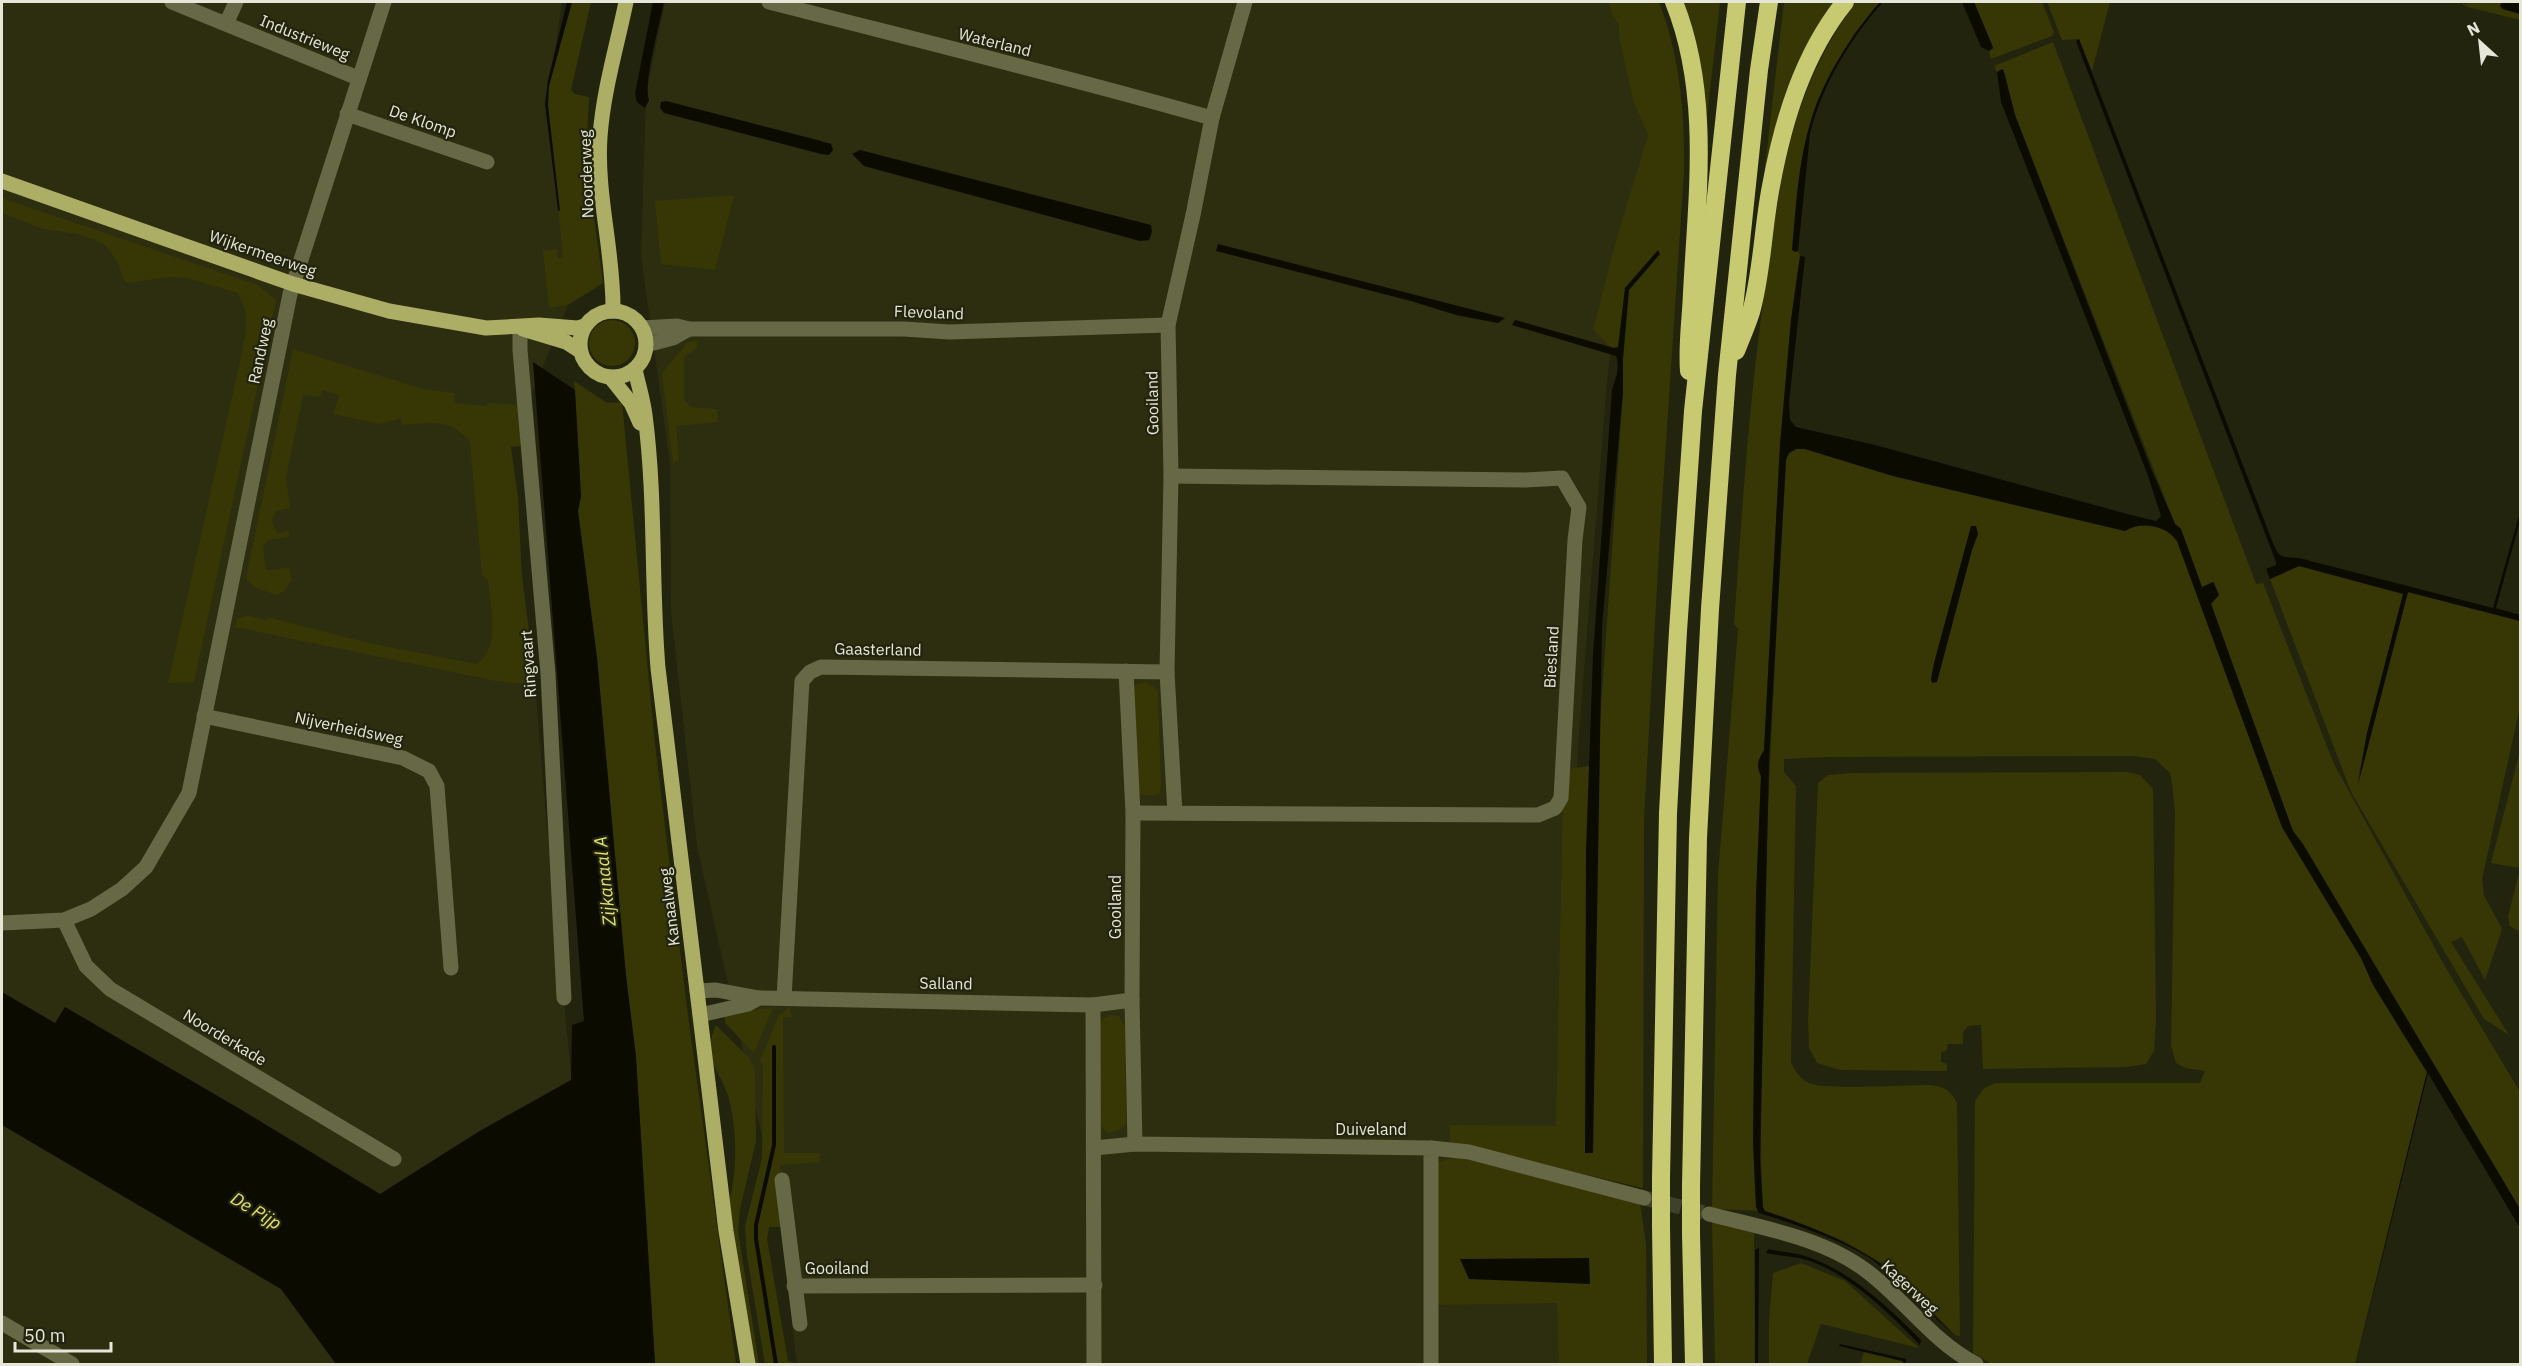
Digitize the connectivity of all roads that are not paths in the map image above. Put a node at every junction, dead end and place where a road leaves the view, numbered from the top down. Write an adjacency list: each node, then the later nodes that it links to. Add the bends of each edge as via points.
1 (172, 2): 11 (street, Industrieweg)
2 (236, 2): 11 (street)
3 (384, 2): 12 (street, Randweg)
4 (626, 2): 18 (main road, Noorderweg, via 600,138)
5 (769, 2): 14 (street, Waterland)
6 (1245, 2): 14 (street, Gooiland)
7 (1674, 2): 29 (highway, via 1689,45 1698,111 1687,342)
8 (1737, 2): 29 (highway)
9 (1769, 2): 27 (highway)
10 (1845, 2): 27 (highway, via 1816,47 1783,129 1751,312)
11 (226, 24): 12 (street, Industrieweg)
12 (358, 78): 13 (street, Randweg)
13 (346, 114): 15 (street, De Klomp); 17 (street, Randweg)
14 (1212, 118): 19 (street, Gooiland)
15 (487, 162)
16 (2, 181): 17 (main road, Wijkermeerweg)
17 (293, 284): 21 (main road, Wijkermeerweg, via 426,319 468,327); 34 (street, Randweg)
18 (613, 311): 20 (main road, via 602,313); 22 (main road, via 630,316)
19 (1168, 325): 23 (street, Flevoland, via 949,332); 31 (street, Gooiland)
20 (585, 326): 21 (main road, Wijkermeerweg); 25 (main road)
21 (520, 328): 25 (main road, Wijkermeerweg, via 566,342); 41 (street, Ringvaart, via 548,674)
22 (642, 328): 23 (street, Flevoland); 24 (main road)
23 (689, 329): 24 (street, Flevoland)
24 (646, 345): 26 (main road)
25 (580, 351): 28 (main road, via 588,367)
26 (635, 369): 28 (main road); 30 (main road, Kanaalweg)
27 (1727, 375): 63 (highway, bridge, via 1698,838 1691,1186)
28 (611, 378): 30 (main road, Kanaalweg, via 631,403)
29 (1693, 411): 62 (highway, bridge, via 1668,813 1661,1178)
30 (647, 442): 40 (main road, Kanaalweg, via 658,669)
31 (1171, 476): 33 (street, Gooiland); 36 (street, Biesland, via 1562,478 1579,507 1561,798 1555,808 1538,815)
32 (1126, 671): 33 (street, Gaasterland); 35 (street, Gooiland); 43 (street, Gaasterland, via 821,667 810,672 802,681)
33 (1167, 672): 36 (street, Gooiland)
34 (204, 716): 37 (street, via 189,793 146,867 122,889 91,909); 39 (street, Nijverheidsweg, via 403,758 429,771 437,786)
35 (1133, 813): 36 (street, Biesland); 44 (street, Gooiland)
36 (1175, 813)
37 (64, 920): 38 (street); 50 (street, Noorderkade, via 87,966 110,989)
38 (2, 923)
39 (451, 968)
40 (697, 991): 42 (street, Salland, via 716,990); 46 (main road, Kanaalweg)
41 (564, 998)
42 (759, 998): 43 (street, Salland); 46 (street, Salland)
43 (784, 998): 45 (street, Salland)
44 (1132, 1000): 45 (street, Salland); 47 (street, Gooiland)
45 (1093, 1005): 48 (street)
46 (700, 1015): 59 (main road, Kanaalweg, via 726,1231)
47 (1135, 1144): 48 (street, Duiveland); 49 (street, Duiveland)
48 (1094, 1148): 54 (street)
49 (1431, 1148): 52 (street, via 1469,1152); 61 (street)
50 (394, 1159)
51 (783, 1180): 55 (street, Gooiland)
52 (1644, 1198)
53 (1710, 1214): 64 (street, Kagerweg, via 1822,1246 1867,1271 1944,1344)
54 (1095, 1285): 55 (street, Gooiland); 60 (street)
55 (794, 1286): 57 (street, Gooiland)
56 (2, 1323): 58 (street)
57 (800, 1324)
58 (72, 1365)
59 (748, 1365)
60 (1094, 1365)
61 (1431, 1365)
62 (1663, 1365)
63 (1694, 1365)
64 (1976, 1365)

